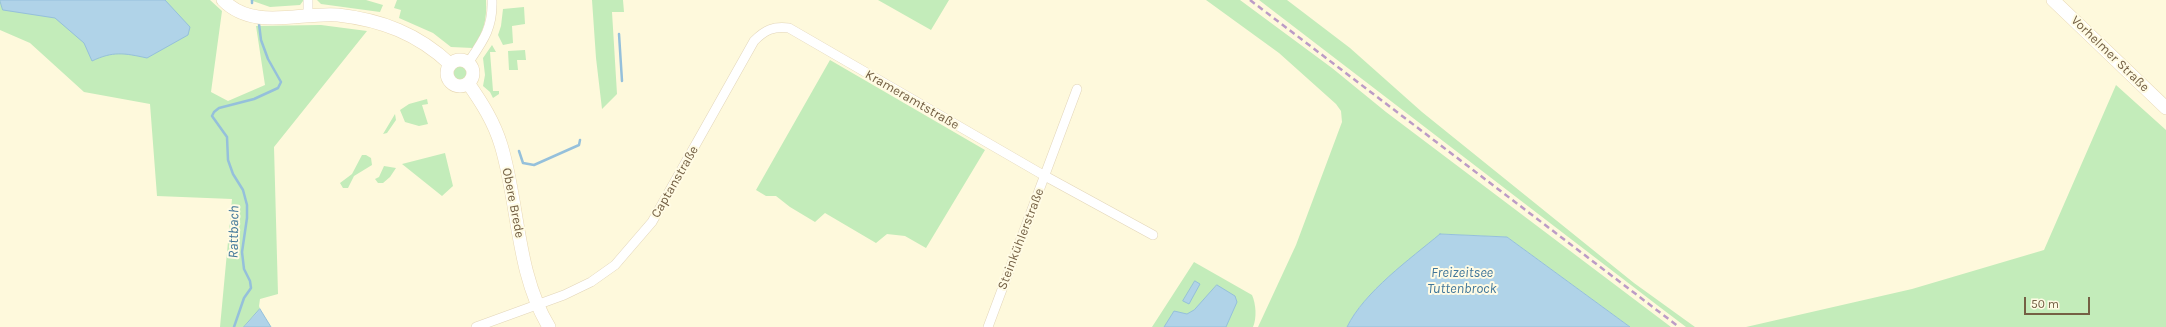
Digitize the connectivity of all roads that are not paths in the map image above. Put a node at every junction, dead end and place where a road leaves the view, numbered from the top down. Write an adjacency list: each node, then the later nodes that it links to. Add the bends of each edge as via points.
1 (223, 0): 5 (street, via 234,9 257,17)
2 (308, 0): 5 (street)
3 (492, 0): 7 (street, via 487,36)
4 (2054, 0): 11 (street, Vorhelmer Straße)
5 (308, 15): 8 (street, via 336,15 380,22 413,36)
6 (779, 27): 12 (street, Krameramtstraße, via 789,28); 14 (street, Captanstraße, via 769,29 754,41 652,222 615,265 592,282)
7 (468, 63): 8 (street, via 457,60); 9 (street, via 473,73)
8 (450, 64): 9 (street, via 447,72 450,82 460,86)
9 (468, 83): 14 (street, Obere Brede, via 486,108 501,145 524,258)
10 (1077, 89): 12 (street)
11 (2166, 108)
12 (1045, 176): 13 (street, Steinkühlerstraße); 17 (street, Steinkühlerstraße)
13 (1153, 235)
14 (538, 306): 15 (street, Captanstraße); 16 (street, Obere Brede)
15 (476, 327)
16 (549, 327)
17 (988, 327)

